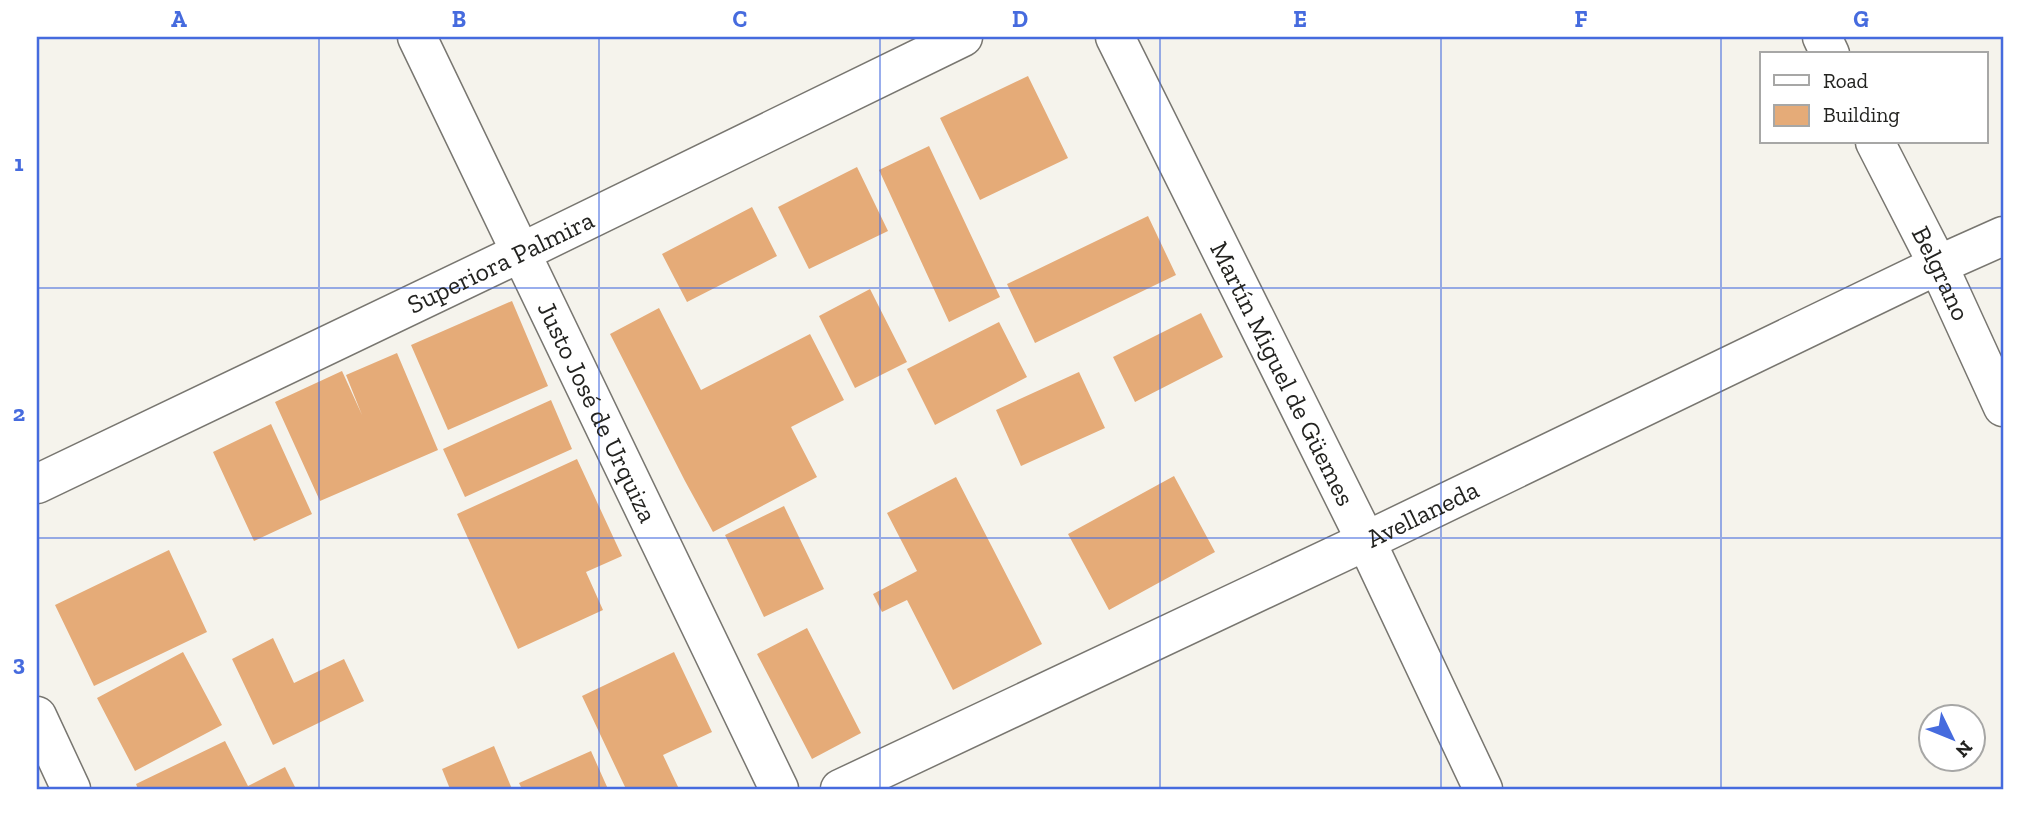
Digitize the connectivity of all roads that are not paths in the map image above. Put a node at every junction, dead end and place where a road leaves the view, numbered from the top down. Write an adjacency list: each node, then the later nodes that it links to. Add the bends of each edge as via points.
1 (417, 37): 6 (street, Justo José de Urquiza)
2 (963, 37): 6 (street, Superiora Palmira)
3 (1115, 37): 10 (street, Martín Miguel de Güemes)
4 (1876, 144): 7 (street, Belgrano)
5 (2003, 236): 7 (street, Avellaneda)
6 (520, 253): 9 (street, Superiora Palmira); 13 (street, Justo José de Urquiza)
7 (1938, 265): 8 (street, Belgrano); 10 (street, Avellaneda)
8 (2003, 407)
9 (37, 484)
10 (1366, 541): 14 (street, Avellaneda); 15 (street, Martín Miguel de Güemes)
11 (37, 716): 12 (street)
12 (71, 789)
13 (779, 789)
14 (840, 789)
15 (1483, 789)

